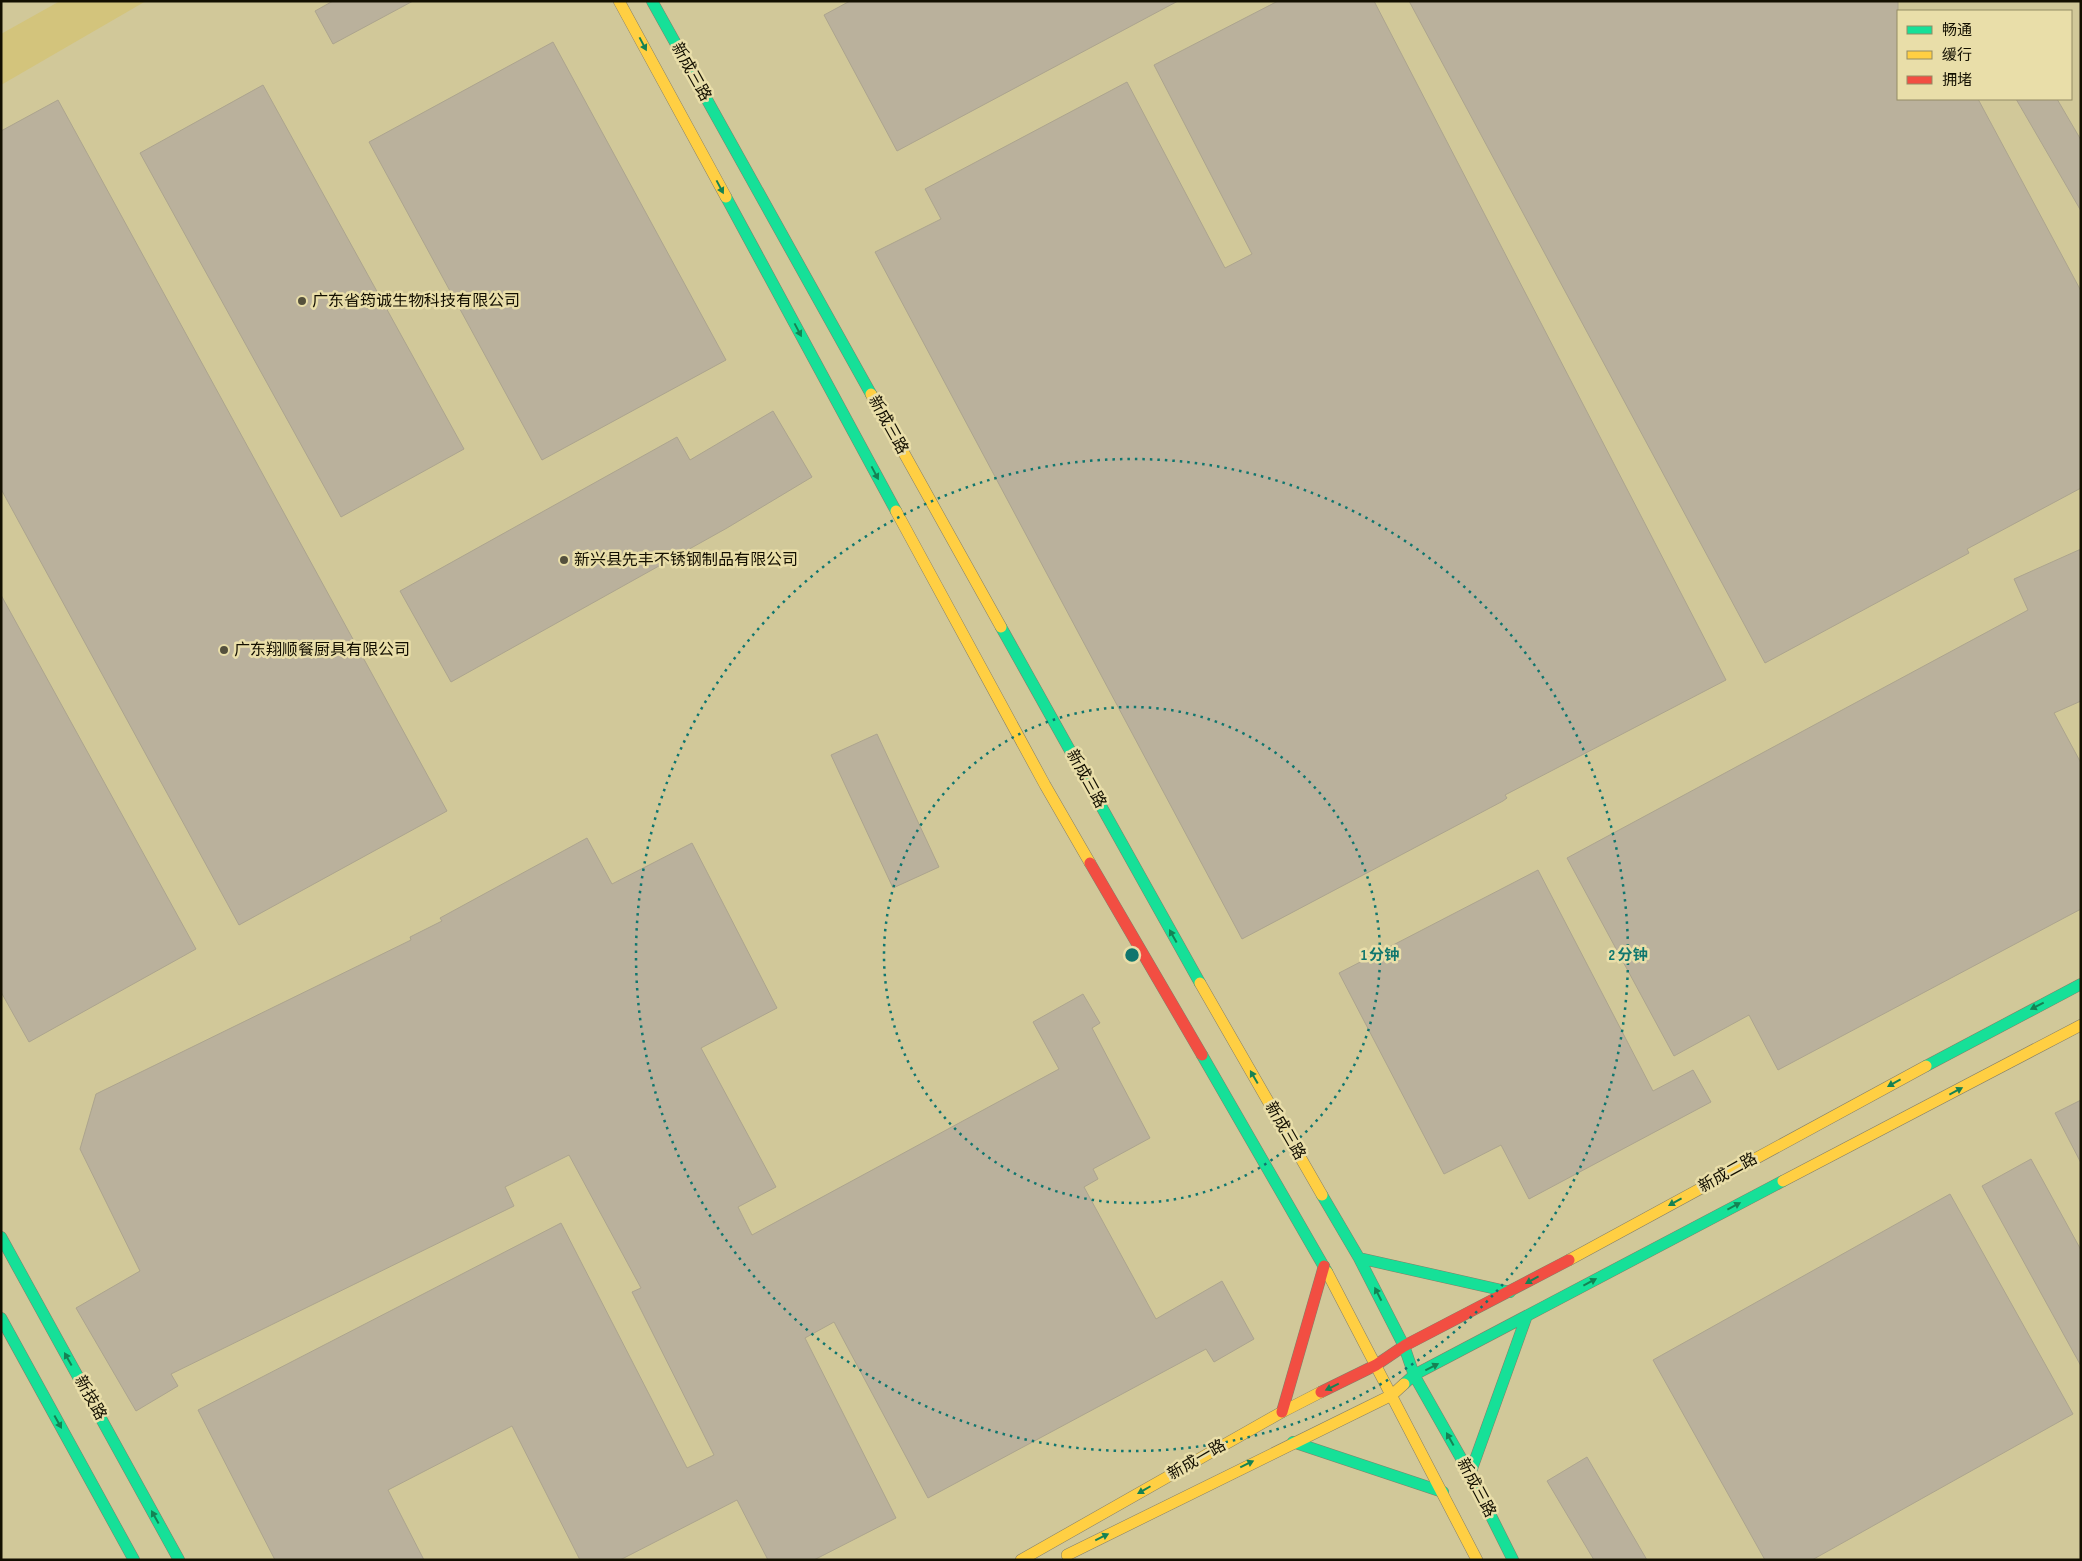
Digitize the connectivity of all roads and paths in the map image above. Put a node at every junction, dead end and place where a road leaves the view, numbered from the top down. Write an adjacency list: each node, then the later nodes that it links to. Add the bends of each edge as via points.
1 (619, 1): 7 (street, 新成三路, one-way to 7, via 1045,785)
2 (652, 1): 6 (street, 新成三路, one-way to 2, via 1214,1009)
3 (2081, 984): 8 (street, 新成二路, one-way to 8)
4 (2081, 1025): 10 (street, 新成二路, one-way to 4)
5 (1, 1237): 20 (street, 新技路, one-way to 5)
6 (1359, 1258): 8 (street); 11 (street, 新成三路, one-way to 6)
7 (1324, 1266): 12 (street, 新成三路); 15 (street)
8 (1510, 1292): 11 (street, 新成二路)
9 (1, 1318): 19 (street, one-way to 19)
10 (1526, 1318): 13 (street, 新成二路, one-way to 10); 17 (street)
11 (1404, 1346): 12 (street, 新成二路); 13 (street, 新成三路)
12 (1376, 1365): 14 (street, 新成三路); 15 (street, 新成一路, one-way to 15)
13 (1414, 1375): 14 (street, 新成二路); 17 (street, 新成三路, one-way to 13)
14 (1392, 1395): 16 (street, 新成一路); 18 (street, 新成三路)
15 (1282, 1412): 21 (street, 新成一路, one-way to 21)
16 (1293, 1442): 18 (street); 22 (street, 新成一路, one-way to 16)
17 (1470, 1474): 24 (street, 新成三路)
18 (1443, 1492): 23 (street, 新成三路)
19 (134, 1560)
20 (179, 1560)
21 (1020, 1560)
22 (1059, 1560)
23 (1477, 1560)
24 (1513, 1560)

